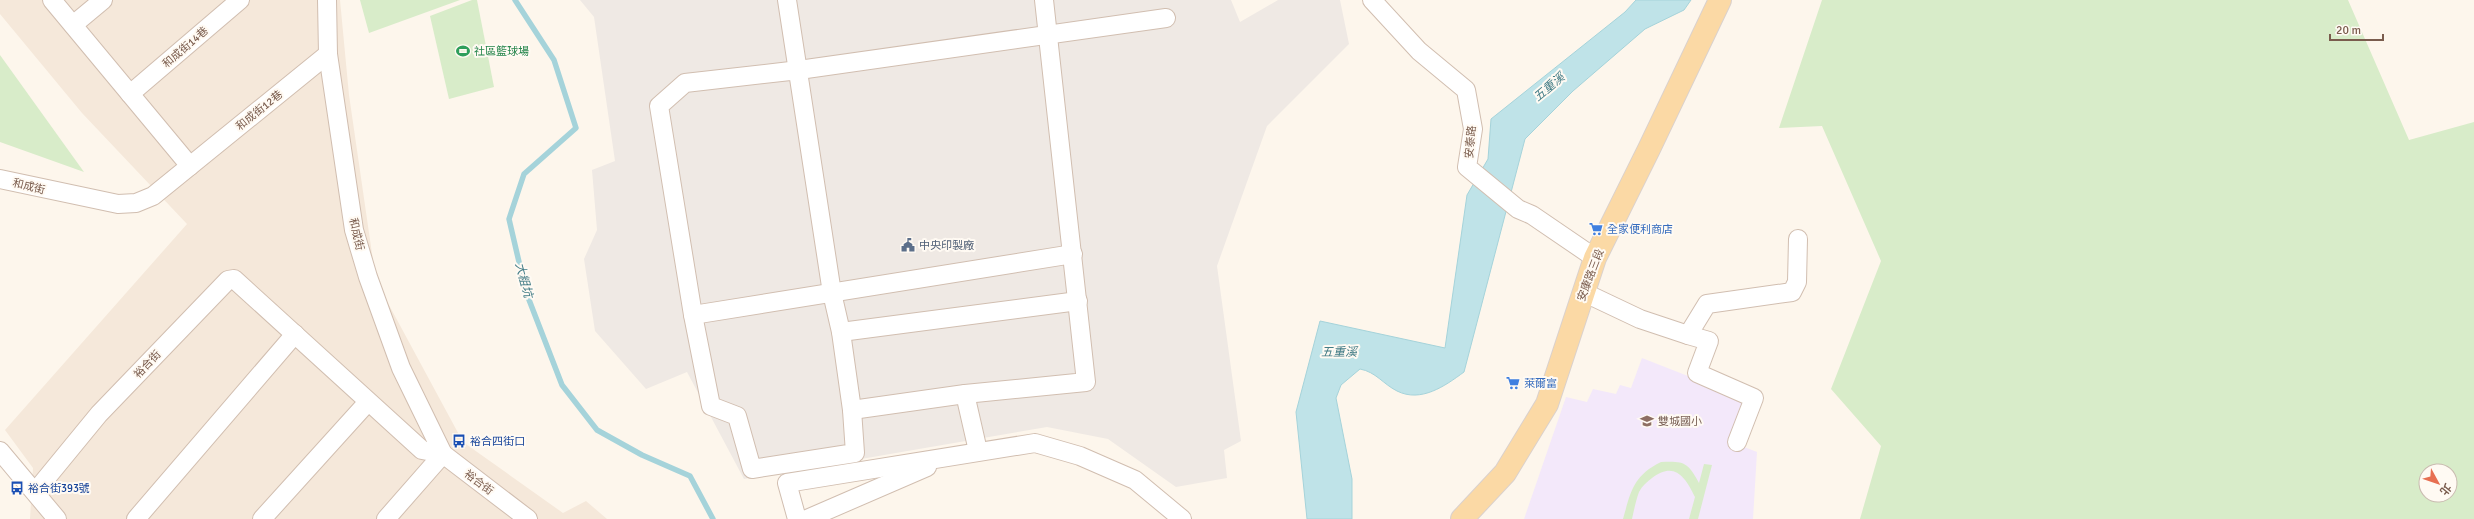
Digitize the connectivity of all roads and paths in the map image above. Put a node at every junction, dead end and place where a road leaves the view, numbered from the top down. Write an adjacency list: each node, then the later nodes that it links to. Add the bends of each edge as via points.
1 (52, 0): 10 (street)
2 (103, 0): 10 (street)
3 (240, 0): 14 (street, 和成街14巷)
4 (327, 0): 12 (street, 和成街)
5 (787, 0): 13 (street)
6 (1044, 0): 11 (street)
7 (1372, 0): 19 (street, 安泰路, via 1419,51 1466,90 1473,129 1467,166 1518,210 1532,215)
8 (1720, 0): 19 (main road, 安康路三段, via 1650,150)
9 (1166, 18): 11 (street)
10 (73, 25): 14 (street)
11 (1048, 35): 13 (street); 18 (street)
12 (328, 54): 15 (street, 和成街12巷); 33 (street, 和成街, via 354,230 401,368)
13 (799, 70): 21 (street); 23 (street, via 685,83 659,106)
14 (130, 94): 15 (street)
15 (190, 166): 16 (street, 和成街, via 153,196 136,203 118,204)
16 (0, 179)
17 (1798, 239): 26 (street, via 1797,282 1792,292 1707,304)
18 (1073, 254): 21 (street); 22 (street)
19 (1595, 258): 20 (main road, 安康路三段)
20 (1583, 292): 26 (street, via 1640,319); 44 (main road, 安康路三段, via 1547,404 1505,473)
21 (832, 293): 23 (street); 24 (street)
22 (1078, 301): 24 (street); 27 (street, via 1086,382)
23 (693, 316): 29 (street, via 711,406 737,416 752,469 854,453)
24 (841, 332): 29 (street)
25 (295, 334): 28 (street, 裕合街); 35 (street, 裕合街, via 234,279 228,280 99,414); 38 (street)
26 (1688, 335): 30 (street, via 1709,341 1697,373 1754,398)
27 (966, 394): 29 (street); 32 (street)
28 (367, 403): 33 (street, 裕合街, via 422,450); 39 (street)
29 (852, 410)
30 (1737, 442)
31 (0, 451): 35 (street)
32 (978, 451): 34 (street); 43 (street, via 1035,443 1080,456 1135,480)
33 (443, 454): 36 (street, 裕合街); 40 (street)
34 (950, 457): 41 (street, via 787,482); 42 (street)
35 (35, 492): 37 (street)
36 (517, 516)
37 (57, 519)
38 (136, 519)
39 (262, 519)
40 (386, 519)
41 (797, 519)
42 (808, 519)
43 (1182, 519)
44 (1462, 519)

